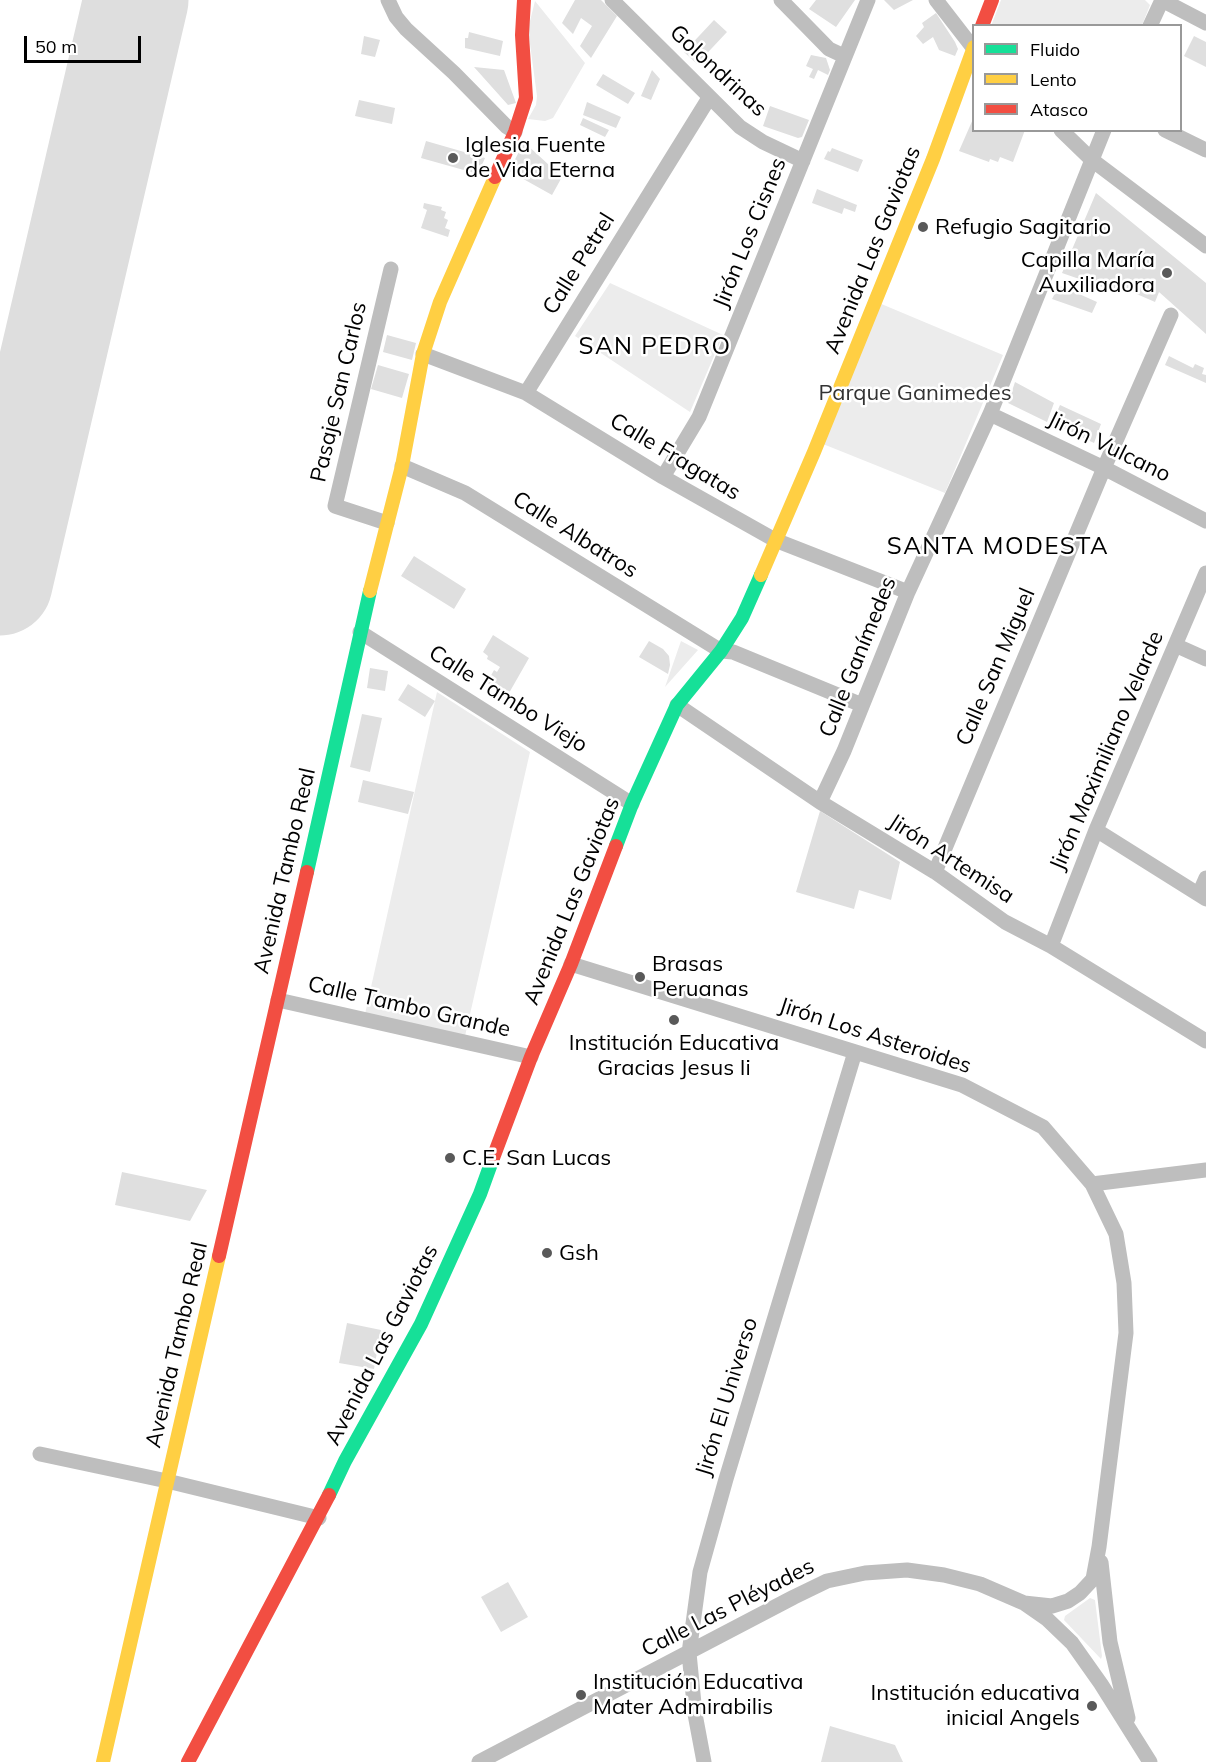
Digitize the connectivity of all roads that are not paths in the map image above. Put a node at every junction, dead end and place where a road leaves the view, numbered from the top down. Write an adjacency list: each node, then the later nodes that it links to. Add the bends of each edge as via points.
1 (524, 0): 16 (street, Avenida Tambo Real, via 526,98)
2 (612, 0): 15 (street, Golondrinas)
3 (781, 0): 14 (street, via 829,49)
4 (868, 0): 14 (street, Jirón Los Cisnes)
5 (936, 0): 12 (street)
6 (992, 0): 10 (street)
7 (1162, 0): 9 (street); 11 (street)
8 (388, 1): 16 (street, via 406,29)
9 (1206, 22)
10 (983, 24)
11 (1151, 24)
12 (972, 47)
13 (972, 51): 34 (street, Avenida Las Gaviotas, via 933,159)
14 (844, 56): 22 (street, Jirón Los Cisnes)
15 (709, 98): 22 (street, Golondrinas, via 740,128); 27 (street, Calle Petrel)
16 (515, 132): 26 (street, Avenida Tambo Real, via 440,302)
17 (1062, 132): 21 (street)
18 (1103, 132): 21 (street, Calle Ganímedes)
19 (1169, 132): 20 (street)
20 (1206, 150)
21 (1092, 160): 23 (street); 28 (street, Calle Ganímedes)
22 (803, 161): 31 (street, Jirón Los Cisnes, via 699,417)
23 (1206, 246)
24 (391, 269): 33 (street, Pasaje San Carlos, via 335,506)
25 (1171, 315): 30 (street, Calle San Miguel)
26 (423, 354): 27 (street, Calle Fragatas); 29 (street, Avenida Tambo Real)
27 (526, 393): 31 (street, Calle Fragatas)
28 (990, 414): 30 (street, Jirón Vulcano); 36 (street, Calle Ganímedes)
29 (402, 466): 33 (street, Avenida Tambo Real); 39 (street, Calle Albatros, via 465,493)
30 (1104, 468): 32 (street, Jirón Vulcano); 46 (street, Calle San Miguel)
31 (663, 477): 34 (street, Calle Fragatas)
32 (1206, 521)
33 (387, 523): 37 (street, Avenida Tambo Real)
34 (775, 540): 36 (street, Calle Fragatas); 39 (street, Avenida Las Gaviotas, via 742,618)
35 (1206, 573): 38 (street, Jirón Maximiliano Velarde)
36 (908, 592): 42 (street, Calle Ganímedes)
37 (360, 632): 44 (street, Calle Tambo Viejo); 51 (street, Avenida Tambo Real)
38 (1175, 645): 40 (street); 45 (street, Jirón Maximiliano Velarde)
39 (721, 651): 41 (street, Avenida Las Gaviotas); 42 (street, Calle Albatros, via 733,652)
40 (1206, 659)
41 (677, 705): 43 (street, Jirón Artemisa); 44 (street, Avenida Las Gaviotas)
42 (862, 705): 43 (street, Calle Ganímedes)
43 (820, 802): 46 (street, Jirón Artemisa)
44 (632, 804): 50 (street, Avenida Las Gaviotas)
45 (1096, 830): 48 (street); 49 (street, Jirón Maximiliano Velarde)
46 (935, 872): 49 (street, Jirón Artemisa, via 1005,921)
47 (1206, 878): 48 (street)
48 (1202, 897)
49 (1052, 946): 52 (street, Jirón Artemisa)
50 (571, 964): 53 (street, Jirón Los Asteroides); 54 (street, Avenida Las Gaviotas)
51 (278, 1000): 54 (street, Calle Tambo Grande); 58 (street, Avenida Tambo Real)
52 (1206, 1041)
53 (855, 1052): 56 (street, Jirón Los Asteroides, via 963,1085 1043,1127); 62 (street, Jirón El Universo, via 707,1544)
54 (531, 1057): 59 (street, Avenida Las Gaviotas, via 480,1194 421,1324 345,1461)
55 (1206, 1170): 56 (street)
56 (1092, 1184): 60 (street, Jirón Los Asteroides, via 1116,1234 1124,1283 1126,1333)
57 (40, 1454): 58 (street)
58 (167, 1481): 59 (street); 64 (street, Avenida Tambo Real)
59 (319, 1518): 65 (street, Avenida Las Gaviotas)
60 (1099, 1547): 61 (street, via 1093,1580 1080,1593 1052,1606); 63 (street, Calle Las Pléyades, via 1110,1642)
61 (1024, 1603): 62 (street, Calle Las Pléyades, via 980,1584 944,1575 907,1570 865,1573 827,1581); 63 (street, Calle Las Pléyades, via 1072,1643)
62 (689, 1653): 66 (street, Calle Las Pléyades); 67 (street, Jirón El Universo)
63 (1131, 1730): 68 (street, Calle Las Pléyades)
64 (103, 1762)
65 (188, 1762)
66 (479, 1762)
67 (704, 1762)
68 (1150, 1762)

